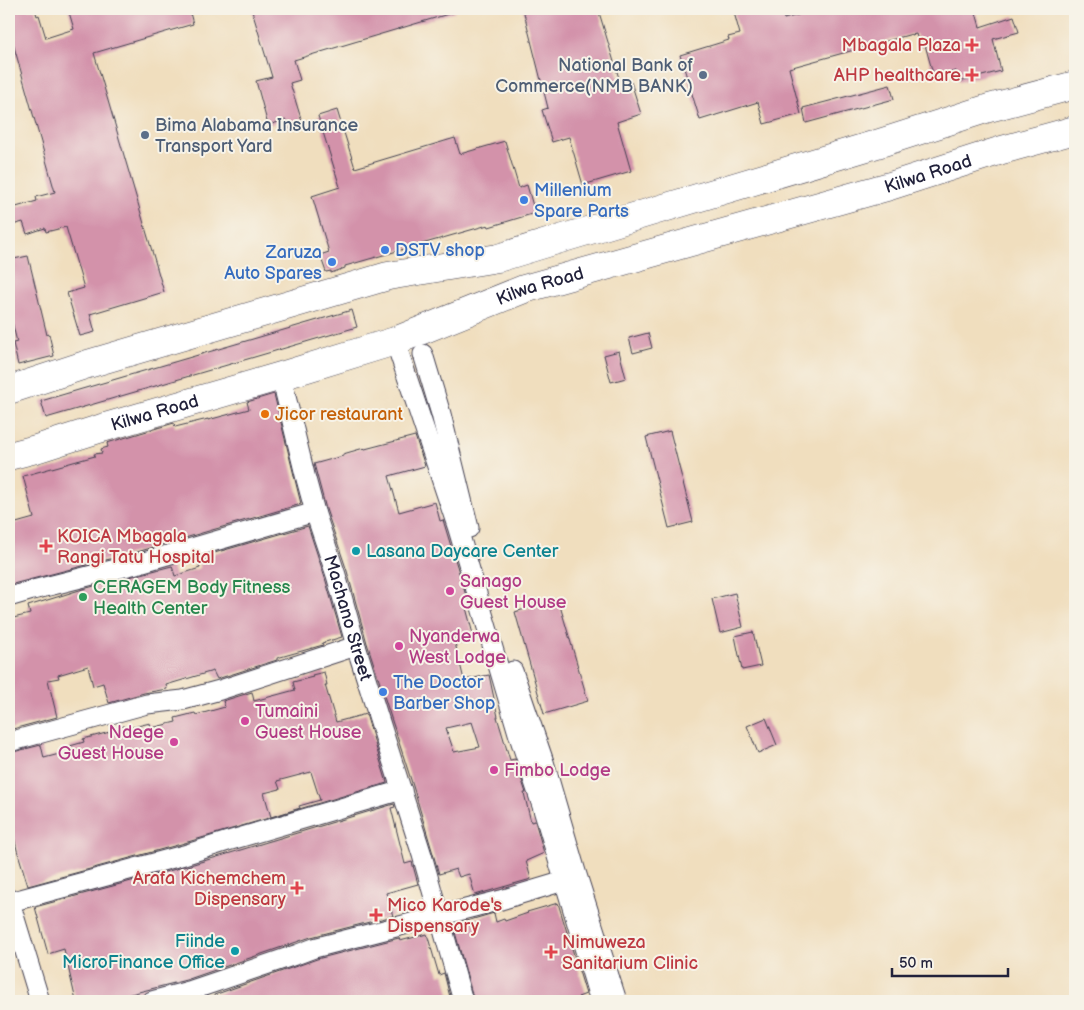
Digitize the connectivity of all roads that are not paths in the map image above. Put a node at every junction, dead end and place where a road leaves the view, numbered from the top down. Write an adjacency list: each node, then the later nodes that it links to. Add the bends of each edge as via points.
1 (1075, 86): 6 (highway, via 989,108 498,258 388,276)
2 (1075, 130): 3 (highway, Kilwa Road, via 890,186 524,289)
3 (395, 341): 5 (highway, Kilwa Road); 13 (street, via 458,529)
4 (423, 354): 20 (street, via 479,565 544,762)
5 (282, 376): 7 (highway, Kilwa Road); 8 (street, Machano Street)
6 (9, 390)
7 (9, 456)
8 (315, 512): 9 (street); 10 (street, Machano Street)
9 (9, 597)
10 (356, 646): 11 (street, via 220,690 183,700 146,704); 12 (street, Machano Street)
11 (9, 742)
12 (402, 790): 14 (street, via 184,855); 15 (street, Machano Street)
13 (564, 882): 15 (street); 19 (street)
14 (9, 901): 16 (street)
15 (440, 916): 17 (street, via 314,948); 18 (street, Machano Street)
16 (40, 1001)
17 (152, 1001)
18 (463, 1001)
19 (600, 1001)
20 (617, 1001)

